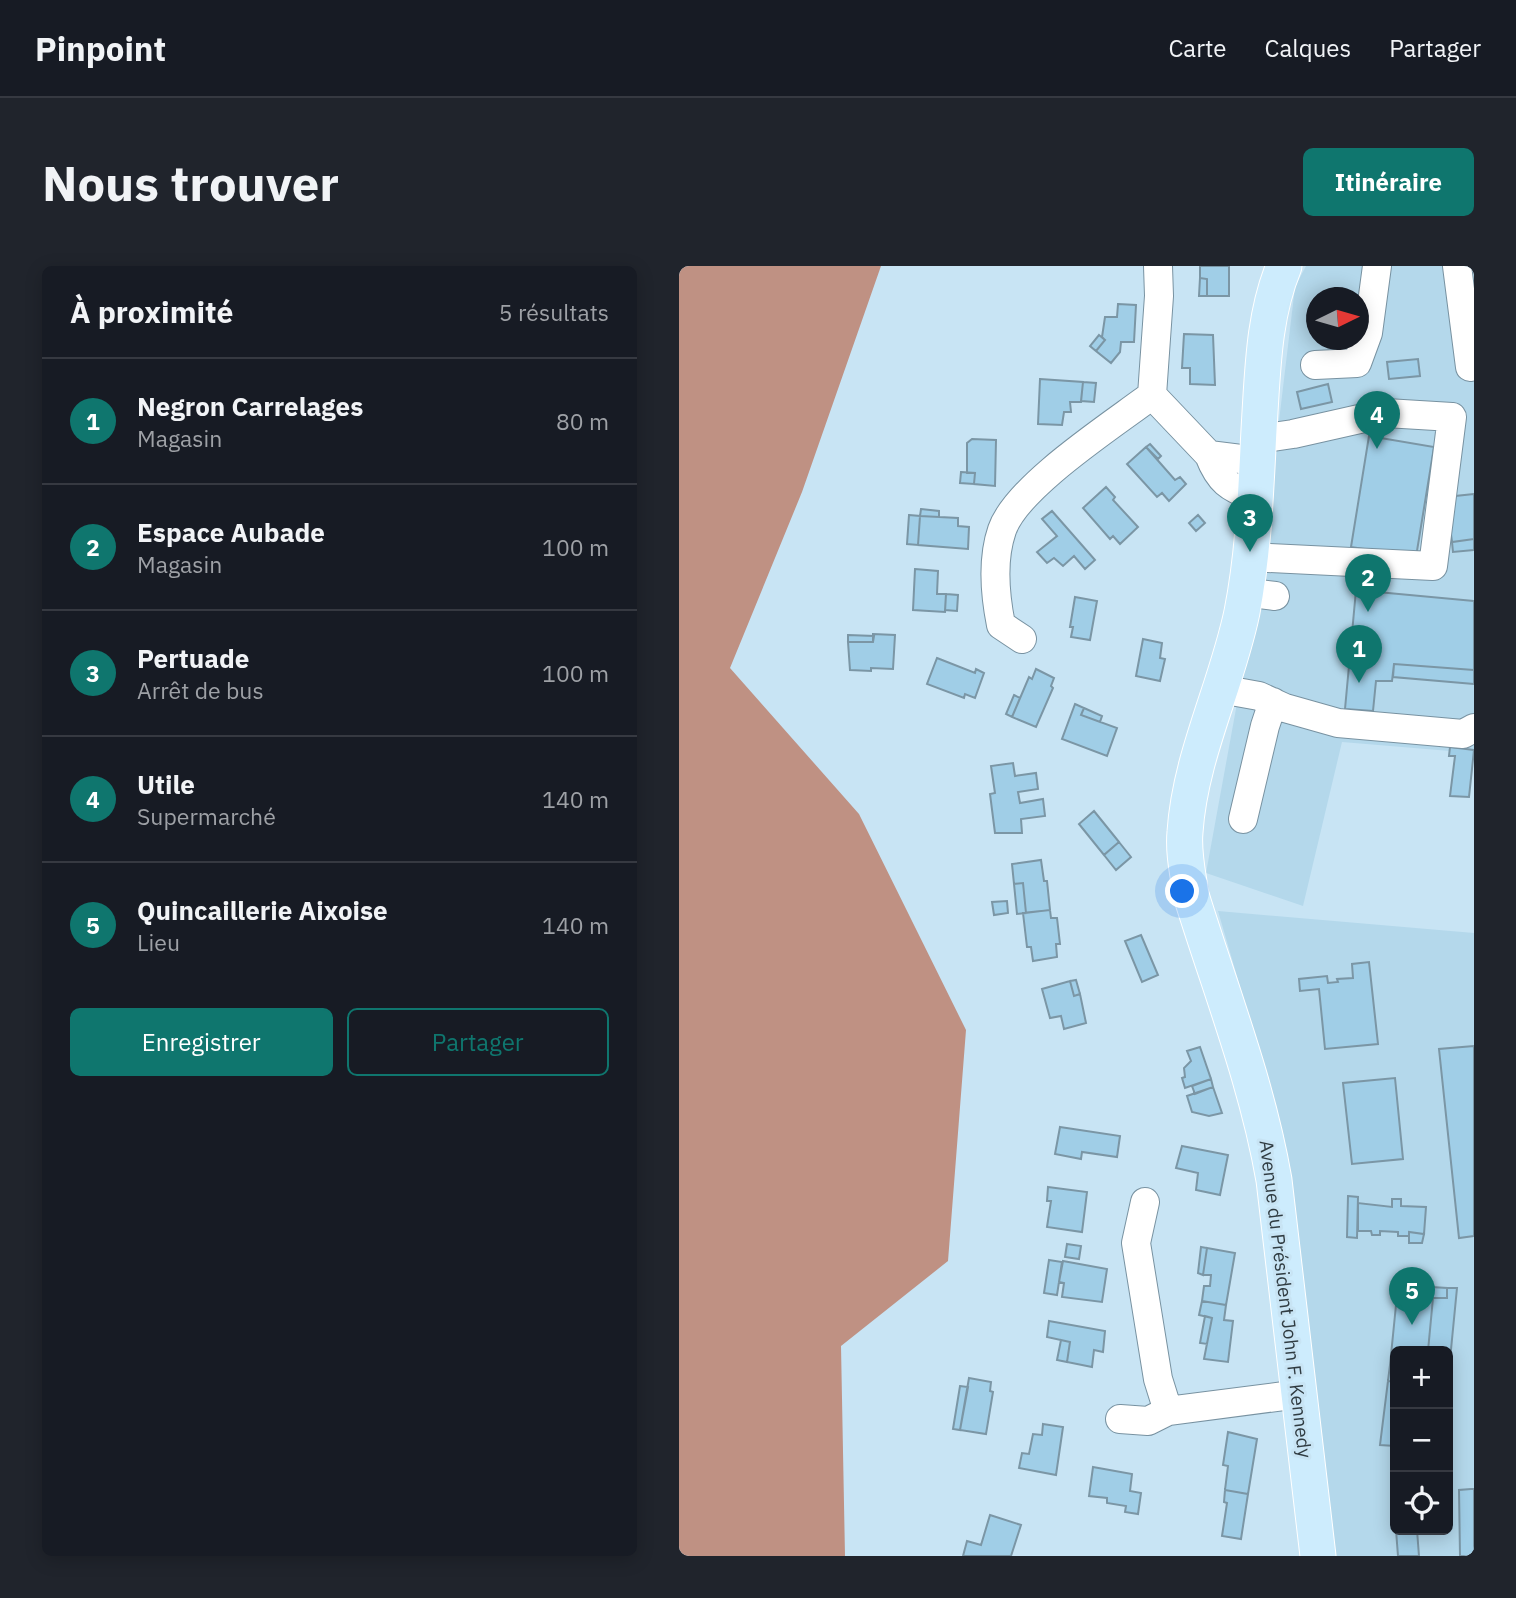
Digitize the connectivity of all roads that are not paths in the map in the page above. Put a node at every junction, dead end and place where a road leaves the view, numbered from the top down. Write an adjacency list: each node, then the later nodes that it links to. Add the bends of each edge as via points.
1 (1158, 266): 7 (lane)
2 (1284, 266): 8 (main road, Avenue du Président John F. Kennedy, via 1267,329)
3 (1377, 266): 5 (lane, via 1368,333 1357,363)
4 (1457, 266): 6 (lane)
5 (1315, 365)
6 (1470, 367)
7 (1153, 395): 9 (lane); 12 (lane, via 1057,466 1020,502 1002,529 995,569 997,606 1001,625)
8 (1258, 450): 9 (lane); 10 (main road, Avenue du Président John F. Kennedy); 11 (lane, via 1293,434 1386,413 1452,416 1433,566)
9 (1209, 455): 10 (lane, via 1216,472 1233,490)
10 (1255, 497): 11 (main road, Avenue du Président John F. Kennedy)
11 (1249, 556): 13 (main road, Avenue du Président John F. Kennedy, via 1259,594 1241,612)
12 (1022, 639)
13 (1220, 689): 14 (lane); 18 (main road, Avenue du Président John F. Kennedy, via 1190,793 1185,862 1191,895 1266,1135)
14 (1273, 702): 15 (lane, via 1338,723 1462,734); 16 (lane)
15 (1474, 728)
16 (1243, 819)
17 (1145, 1202): 19 (lane, via 1136,1242)
18 (1299, 1394): 19 (lane); 21 (main road, Avenue du Président John F. Kennedy)
19 (1168, 1411): 20 (lane, via 1148,1421)
20 (1120, 1419)
21 (1318, 1556)

